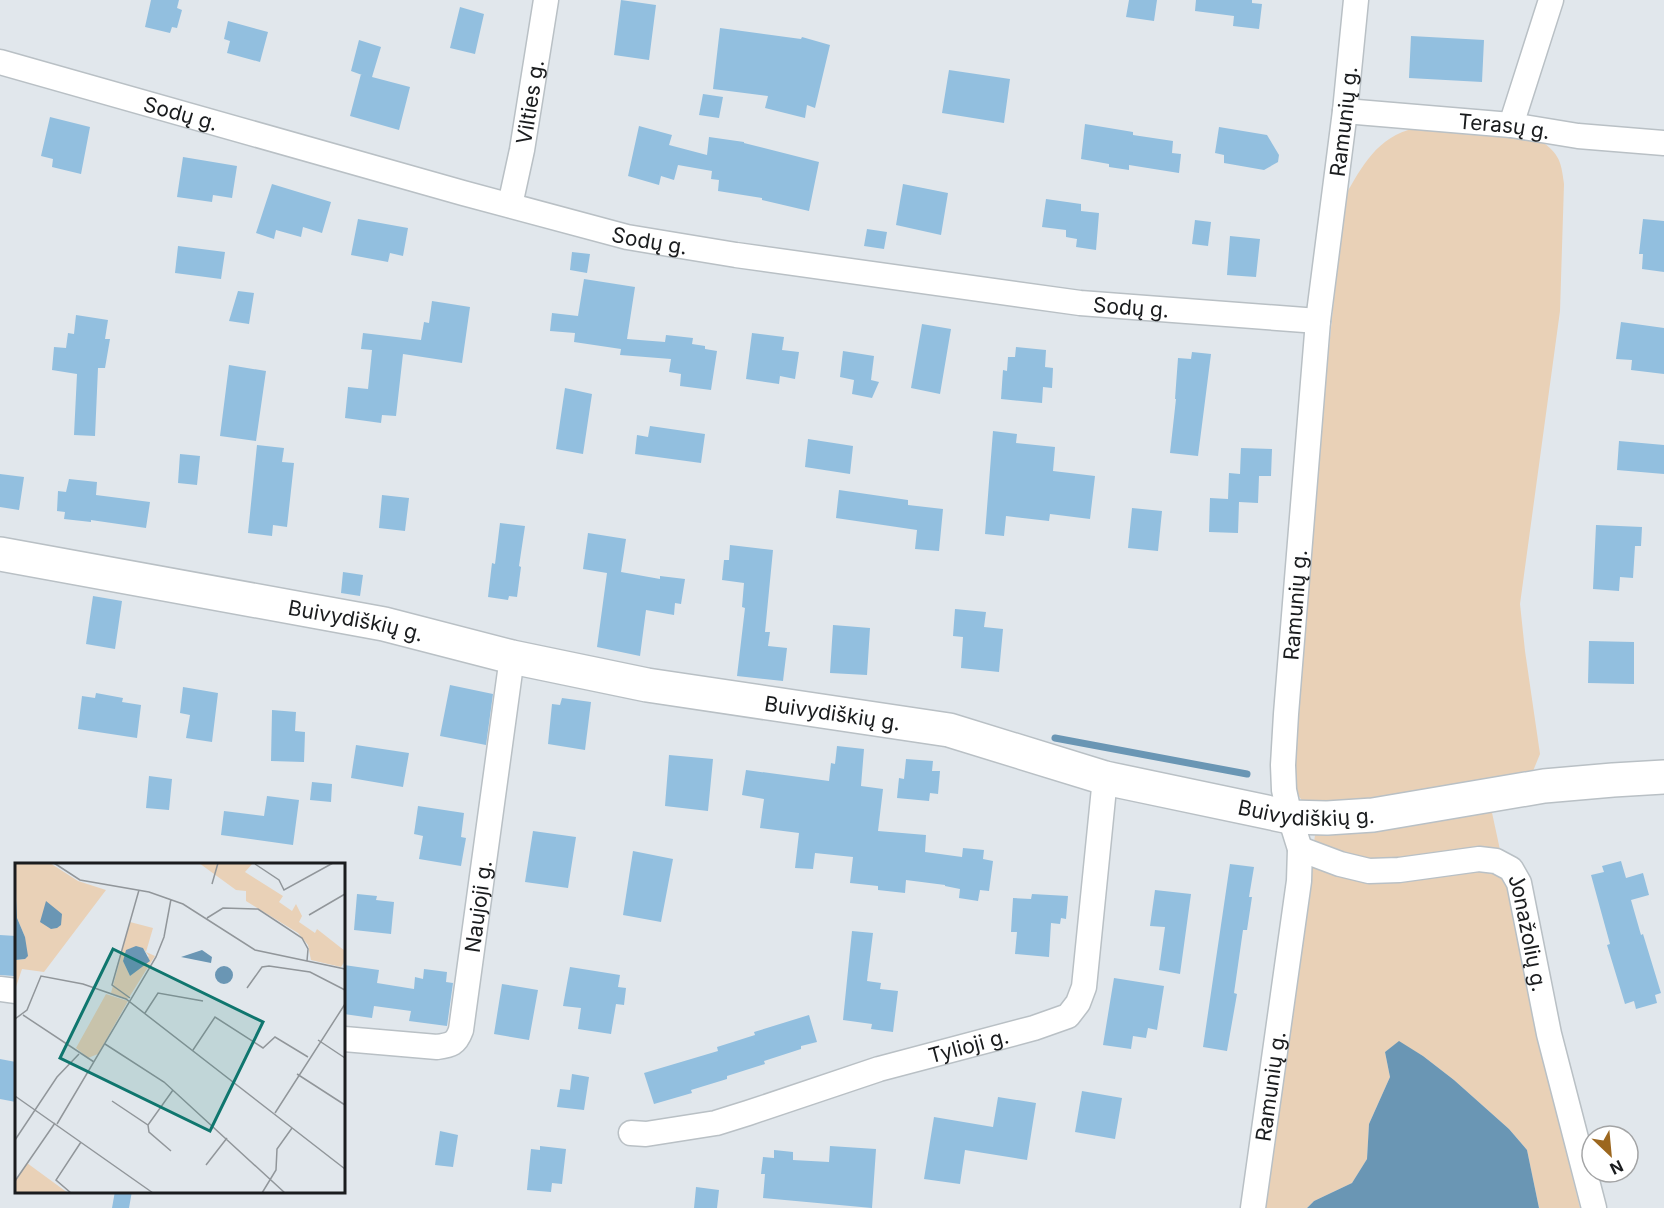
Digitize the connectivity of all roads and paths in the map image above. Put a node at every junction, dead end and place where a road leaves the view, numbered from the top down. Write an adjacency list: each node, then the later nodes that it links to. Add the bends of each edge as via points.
1 (546, 0): 8 (street, Vilties g.)
2 (1356, 0): 5 (street, Ramunių g.)
3 (1551, 0): 6 (street)
4 (0, 62): 8 (street, Sodų g.)
5 (1345, 111): 6 (street, Terasų g.); 9 (street, Ramunių g.)
6 (1511, 125): 7 (street, Terasų g., via 1578,136)
7 (1664, 143)
8 (510, 205): 9 (street, Sodų g., via 627,237 736,255 1080,303)
9 (1318, 321): 14 (street, Ramunių g., via 1284,744 1284,790)
10 (0, 554): 11 (main road, Buivydiškių g., via 384,624)
11 (512, 657): 13 (main road, Buivydiškių g., via 647,685 949,730); 18 (street, Naujoji g., via 458,1040 437,1047)
12 (1664, 777): 14 (main road, Buivydiškių g., via 1544,786 1373,815)
13 (1105, 778): 14 (main road, Buivydiškių g.); 19 (street, Tylioji g., via 1084,987 1068,1016 879,1069 716,1123)
14 (1290, 816): 15 (street, Ramunių g.)
15 (1300, 849): 20 (street, Ramunių g., via 1299,881); 21 (street, Jonažolių g., via 1369,872 1479,859 1496,861 1511,870 1519,883 1549,1034)
16 (0, 989): 17 (street)
17 (15, 991)
18 (345, 1039)
19 (632, 1134)
20 (1253, 1208)
21 (1594, 1208)

